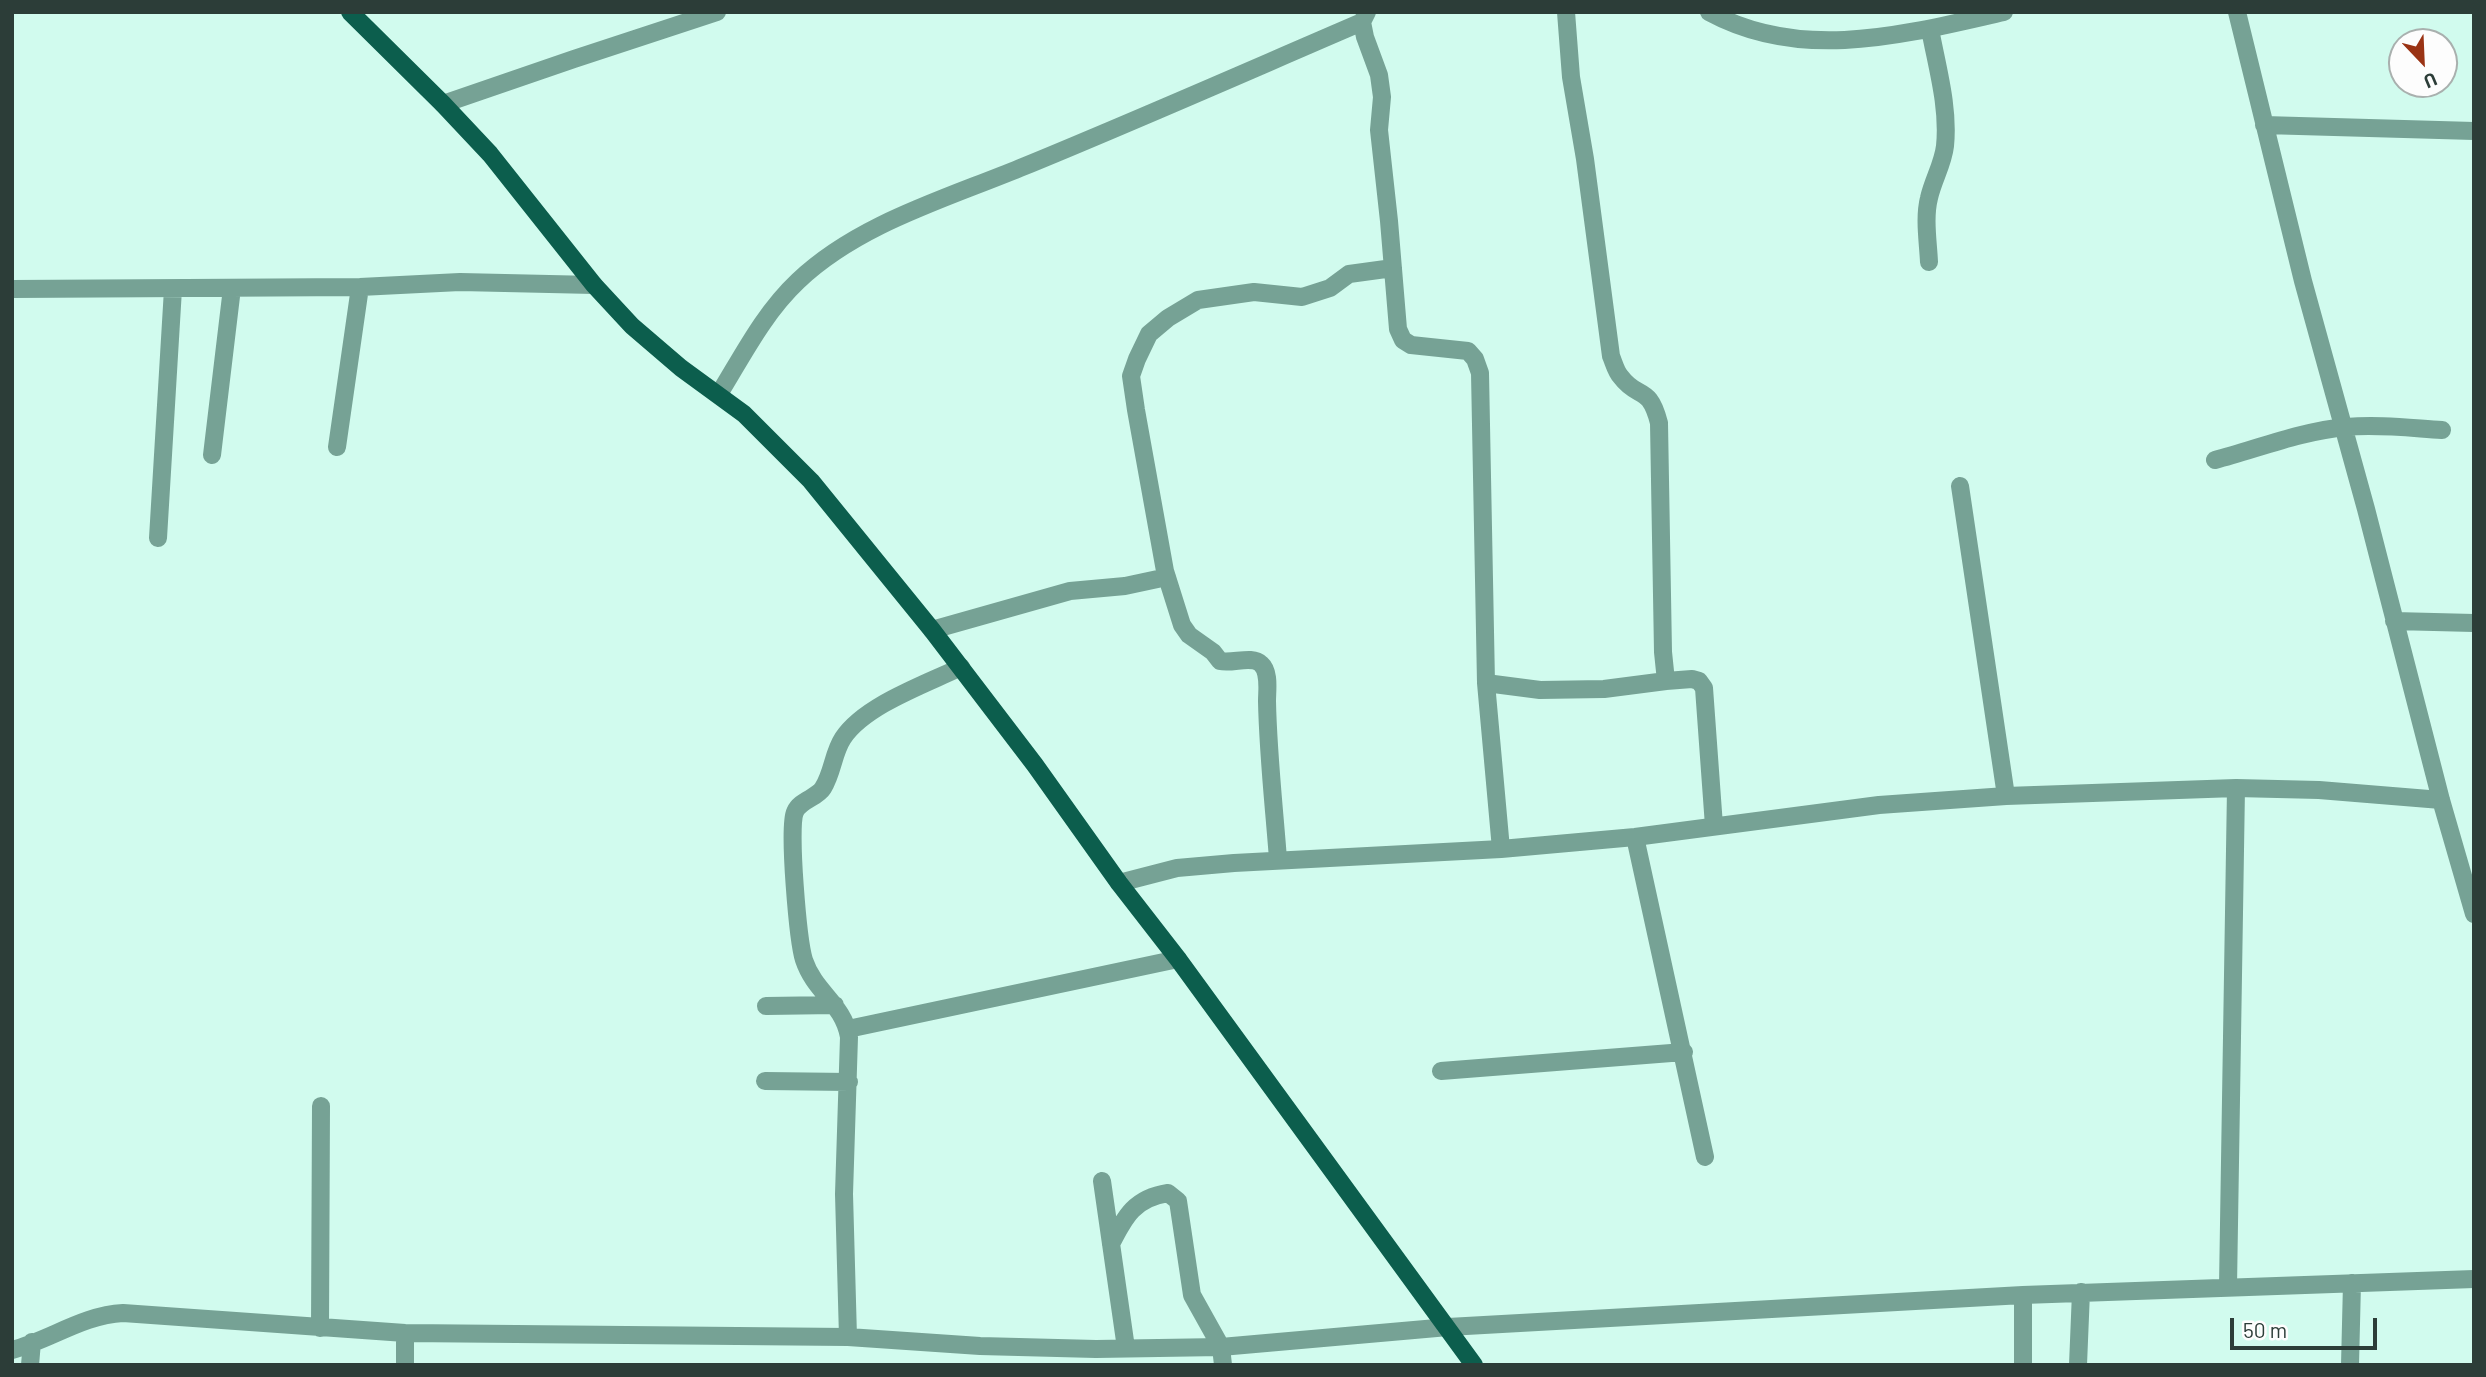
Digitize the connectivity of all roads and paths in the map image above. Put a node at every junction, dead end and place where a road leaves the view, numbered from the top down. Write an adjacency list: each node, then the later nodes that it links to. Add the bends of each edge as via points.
1 (350, 12): 9 (main road)
2 (717, 12): 9 (street)
3 (1566, 12): 32 (street, via 1611,356 1620,377 1654,404 1659,423)
4 (1709, 12): 8 (street, via 1784,38 1861,40)
5 (2004, 12): 8 (street)
6 (2237, 12): 10 (street)
7 (1365, 17): 13 (street, via 1380,86 1379,130); 19 (street, via 937,201 846,246 778,301)
8 (1930, 29): 12 (street, via 1945,130 1942,162 1927,211)
9 (443, 104): 14 (main road)
10 (2264, 125): 11 (street); 20 (street)
11 (2474, 131)
12 (1929, 262)
13 (1393, 268): 27 (street, via 1349,274 1330,288 1302,297 1254,292 1198,300 1149,334 1131,376); 33 (street, via 1396,317 1403,340 1411,345 1468,351 1480,373)
14 (594, 285): 15 (street, via 460,282); 19 (main road, via 647,340)
15 (360, 287): 16 (street); 22 (street)
16 (232, 288): 18 (street); 23 (street)
17 (12, 289): 18 (street)
18 (173, 289): 26 (street)
19 (719, 394): 30 (main road, via 811,481)
20 (2343, 427): 21 (street); 24 (street); 28 (street)
21 (2442, 430)
22 (337, 447)
23 (212, 455)
24 (2216, 460)
25 (1960, 486): 35 (street)
26 (158, 538)
27 (1167, 577): 30 (street, via 1070,591); 40 (street, via 1189,635 1205,644 1220,662 1249,659 1266,670)
28 (2394, 621): 29 (street); 36 (street)
29 (2474, 623)
30 (932, 630): 31 (main road)
31 (961, 667): 41 (main road); 44 (street, via 855,725 836,751 822,790 795,813 797,914 803,957 812,979)
32 (1666, 681): 33 (street, via 1604,689 1540,690); 37 (street, via 1692,679 1704,688)
33 (1486, 683): 39 (street)
34 (2236, 788): 35 (street); 36 (street); 57 (street)
35 (2006, 796): 37 (street, via 1879,805)
36 (2441, 800): 42 (street)
37 (1714, 826): 38 (street)
38 (1635, 837): 39 (street); 47 (street)
39 (1501, 849): 40 (street)
40 (1278, 859): 41 (street, via 1177,868)
41 (1119, 883): 43 (main road)
42 (2474, 914)
43 (1178, 959): 46 (street); 60 (main road)
44 (835, 1005): 45 (street); 46 (street)
45 (766, 1006)
46 (848, 1029): 50 (street)
47 (1684, 1052): 48 (street); 52 (street)
48 (1441, 1071)
49 (765, 1081): 50 (street)
50 (849, 1082): 63 (street, via 844,1194)
51 (321, 1106): 61 (street)
52 (1705, 1157)
53 (1102, 1181): 54 (street)
54 (1111, 1244): 66 (street); 68 (street, via 1125,1217 1146,1199 1168,1193 1178,1201 1192,1295)
55 (2474, 1279): 56 (street)
56 (2352, 1283): 57 (street); 75 (street)
57 (2228, 1286): 58 (street)
58 (2081, 1292): 59 (street); 74 (street)
59 (2024, 1294): 60 (street); 73 (street)
60 (1448, 1327): 68 (street); 72 (main road)
61 (320, 1328): 62 (street); 64 (street, via 123,1313)
62 (405, 1333): 63 (street); 70 (street)
63 (848, 1337): 65 (street)
64 (32, 1342): 67 (street); 69 (street)
65 (980, 1346): 66 (street); 71 (street)
66 (1126, 1348): 68 (street)
67 (12, 1350)
68 (1222, 1356)
69 (30, 1365)
70 (405, 1365)
71 (980, 1365)
72 (1474, 1365)
73 (2023, 1365)
74 (2078, 1365)
75 (2350, 1365)

